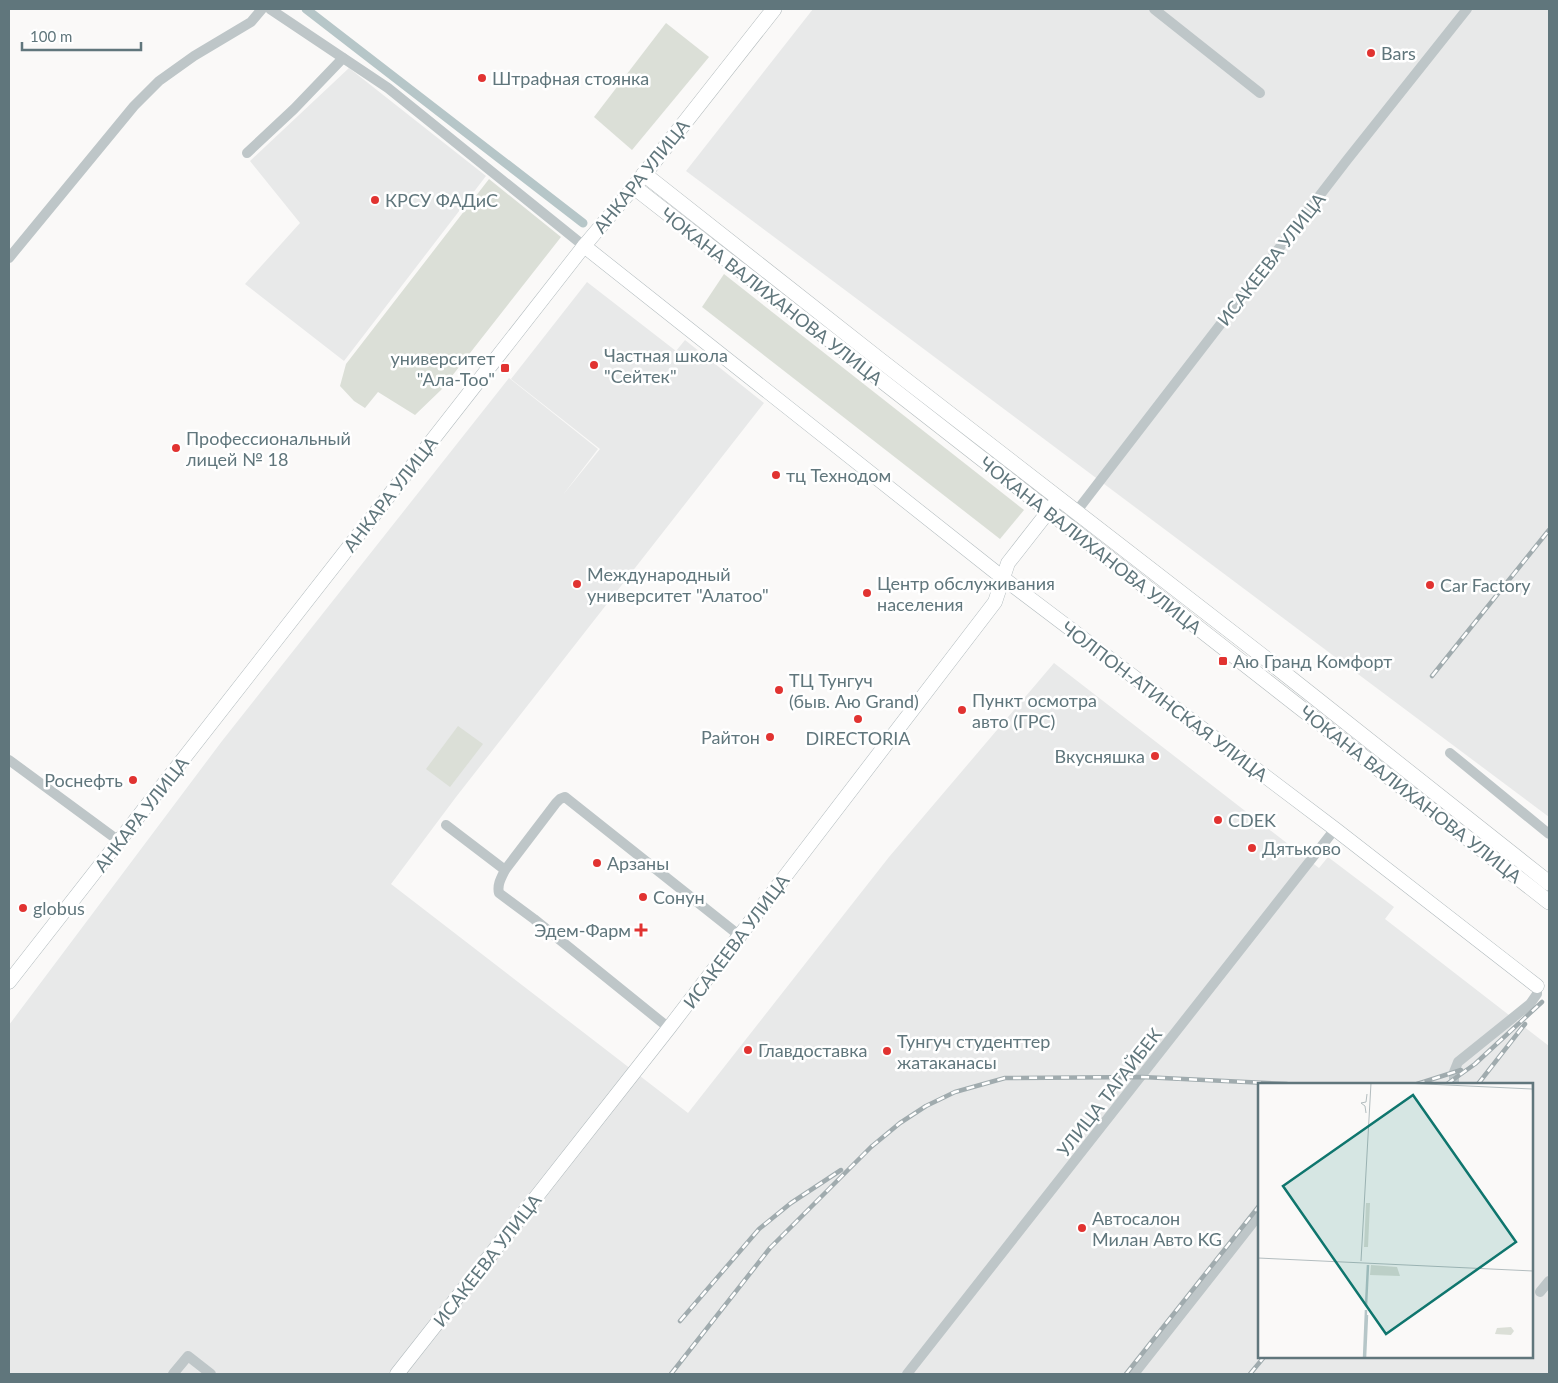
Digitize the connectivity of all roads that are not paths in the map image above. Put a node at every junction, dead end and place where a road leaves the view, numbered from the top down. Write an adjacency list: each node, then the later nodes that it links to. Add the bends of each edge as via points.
1 (262, 9): 12 (street, via 250,22 159,81 134,106)
2 (270, 9): 6 (street)
3 (774, 9): 9 (main road, АНКАРА УЛИЦА)
4 (1154, 9): 7 (street)
5 (1467, 9): 16 (street, ИСАКЕЕВА УЛИЦА)
6 (343, 58): 8 (street); 11 (street, via 388,88)
7 (1260, 93)
8 (247, 153)
9 (644, 174): 10 (main road, АНКАРА УЛИЦА); 13 (main road, ЧОКАНА ВАЛИХАНОВА УЛИЦА)
10 (634, 187): 11 (street, АНКАРА УЛИЦА); 14 (main road, ЧОКАНА ВАЛИХАНОВА УЛИЦА)
11 (584, 246): 19 (street, ЧОЛПОН-АТИНСКАЯ УЛИЦА); 27 (street, АНКАРА УЛИЦА)
12 (9, 258)
13 (880, 360): 14 (main road); 15 (main road, ЧОКАНА ВАЛИХАНОВА УЛИЦА)
14 (870, 373): 17 (main road, ЧОКАНА ВАЛИХАНОВА УЛИЦА)
15 (1060, 498): 16 (main road, ЧОКАНА ВАЛИХАНОВА УЛИЦА); 17 (street, ИСАКЕЕВА УЛИЦА)
16 (1076, 511): 18 (street, ИСАКЕЕВА УЛИЦА); 20 (main road, ЧОКАНА ВАЛИХАНОВА УЛИЦА)
17 (1048, 512): 18 (main road, ЧОКАНА ВАЛИХАНОВА УЛИЦА); 19 (street, ИСАКЕЕВА УЛИЦА, via 1011,559)
18 (1066, 525): 21 (main road, ЧОКАНА ВАЛИХАНОВА УЛИЦА)
19 (1002, 578): 25 (street, ЧОЛПОН-АТИНСКАЯ УЛИЦА); 31 (street, ИСАКЕЕВА УЛИЦА, via 995,602)
20 (1265, 658): 21 (main road); 29 (main road, ЧОКАНА ВАЛИХАНОВА УЛИЦА)
21 (1254, 671): 30 (main road, ЧОКАНА ВАЛИХАНОВА УЛИЦА)
22 (1450, 753): 26 (street)
23 (9, 760): 27 (street)
24 (446, 825): 28 (street)
25 (1335, 829): 33 (street, ЧОЛПОН-АТИНСКАЯ УЛИЦА); 42 (street, УЛИЦА ТАГАЙБЕК)
26 (1549, 834)
27 (119, 841): 32 (street, АНКАРА УЛИЦА)
28 (505, 870): 31 (street, via 556,803 565,798); 34 (street, via 499,893)
29 (1549, 883)
30 (1549, 902)
31 (740, 936): 34 (street, ИСАКЕЕВА УЛИЦА)
32 (9, 982)
33 (1537, 986): 35 (street, via 1530,1004 1458,1062)
34 (669, 1028): 41 (street, ИСАКЕЕВА УЛИЦА)
35 (1454, 1083)
36 (1258, 1216): 43 (street)
37 (1549, 1281): 38 (street)
38 (1540, 1292)
39 (173, 1374): 40 (street, via 188,1356)
40 (211, 1374)
41 (397, 1374)
42 (908, 1374)
43 (1134, 1374)

